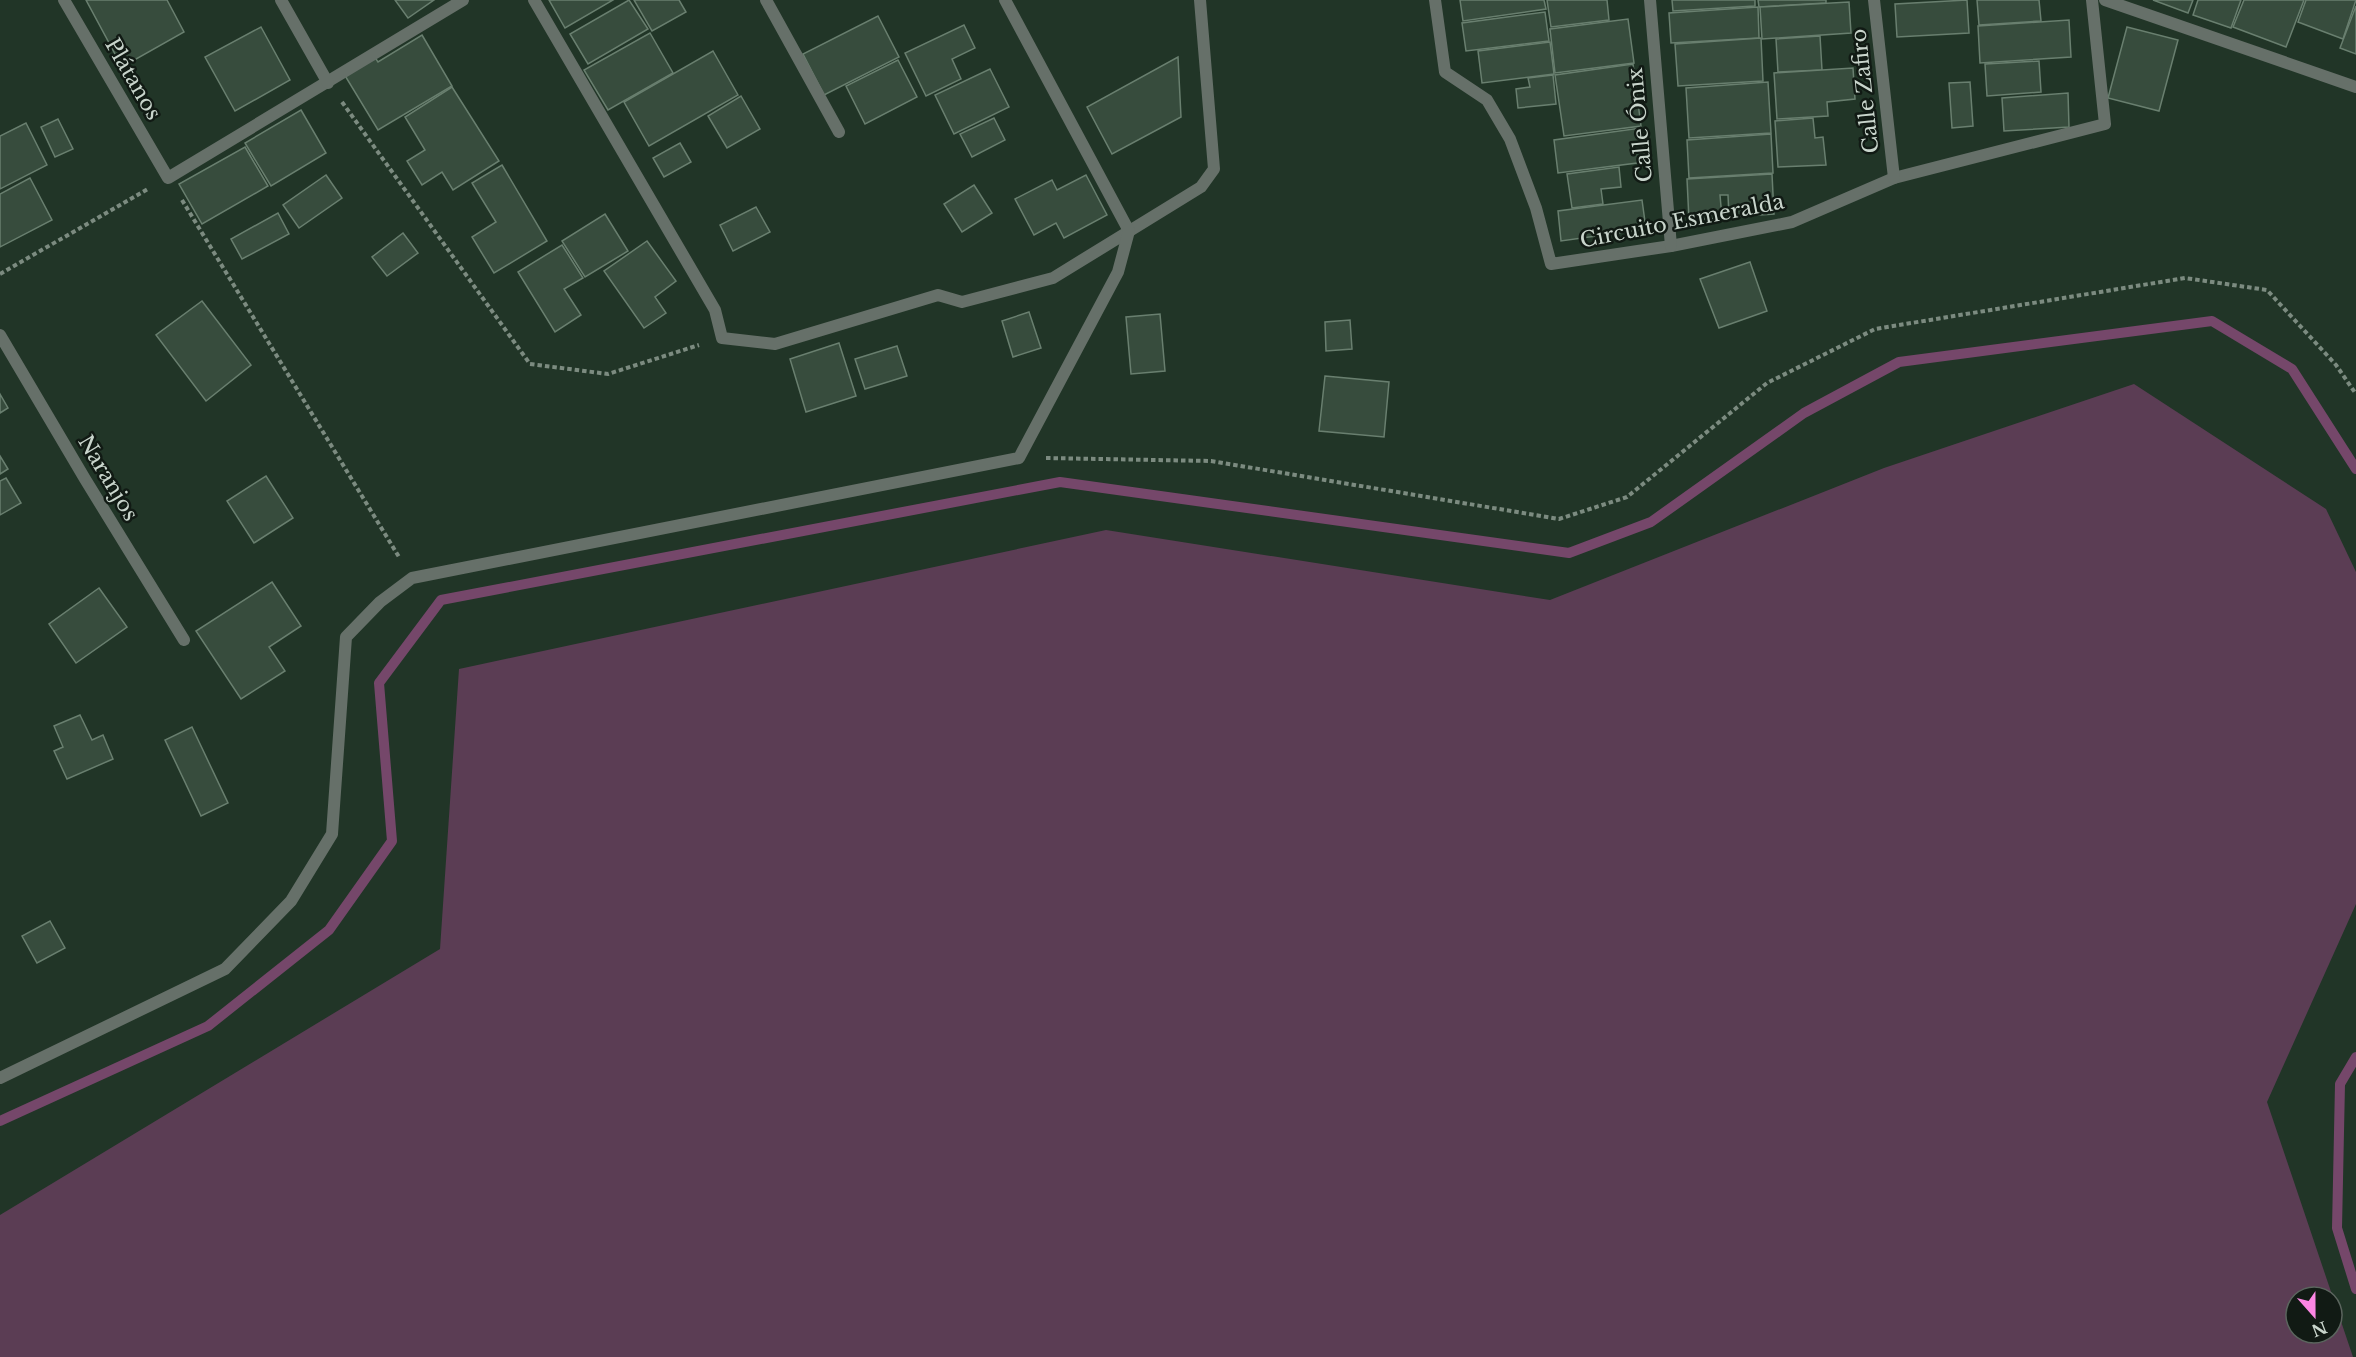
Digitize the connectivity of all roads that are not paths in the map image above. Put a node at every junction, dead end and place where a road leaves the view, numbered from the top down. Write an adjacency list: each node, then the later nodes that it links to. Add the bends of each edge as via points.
1 (64, 0): 13 (street, Plátanos, via 168,178)
2 (281, 0): 13 (street)
3 (463, 0): 13 (street)
4 (534, 0): 17 (street, via 715,310 722,338 775,344 939,295 962,302 1053,278)
5 (766, 0): 15 (street)
6 (1005, 0): 17 (street)
7 (1200, 0): 17 (street, via 1214,169 1201,188)
8 (1435, 0): 18 (street, Circuito Esmeralda, via 1445,72 1487,100 1510,139 1536,207 1551,264)
9 (1650, 0): 18 (street, Calle Ónix)
10 (1874, 0): 16 (street, Calle Zafiro)
11 (2092, 0): 16 (street, Circuito Esmeralda, via 2105,124)
12 (2104, 0): 14 (street)
13 (328, 83)
14 (2356, 87)
15 (839, 132)
16 (1894, 178): 18 (street, Circuito Esmeralda, via 1792,222)
17 (1129, 231): 21 (street, via 1118,272 1018,458 412,578 380,602 346,637 332,834 291,901 225,969)
18 (1671, 246)
19 (0, 335): 20 (street, Naranjos)
20 (184, 640)
21 (0, 1078)

